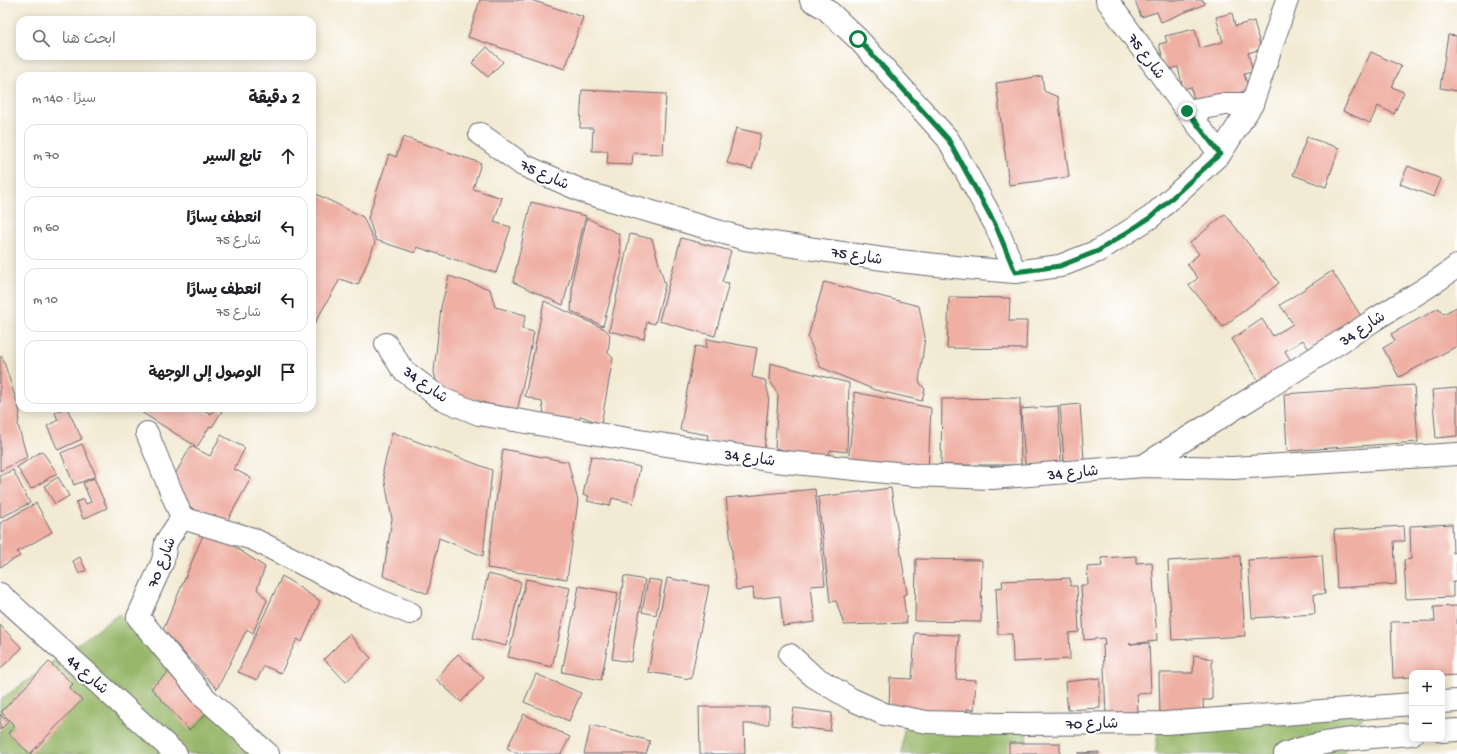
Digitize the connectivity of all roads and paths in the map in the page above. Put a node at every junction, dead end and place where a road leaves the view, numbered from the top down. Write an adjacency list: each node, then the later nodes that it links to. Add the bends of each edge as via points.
1 (812, 0): 9 (street, via 825,8 858,39 948,139 996,226)
2 (1107, 0): 5 (street, شارع 75)
3 (1287, 0): 4 (street, شارع 75)
4 (1252, 104): 5 (street, via 1225,104); 7 (street, شارع 75)
5 (1187, 111): 7 (street, شارع 75)
6 (480, 134): 9 (street, شارع 75, via 523,165 587,193 745,239 890,260)
7 (1220, 154): 9 (street, شارع 75, via 1151,217 1098,251 1060,266)
8 (1457, 266): 13 (street, شارع 34, via 1438,282 1376,318 1295,372)
9 (1015, 272)
10 (386, 344): 13 (street, شارع 34, via 403,370 440,398 479,414 639,441 775,460 915,475 992,478)
11 (147, 433): 14 (street)
12 (1457, 454): 13 (street, شارع 34, via 1233,468)
13 (1143, 466)
14 (182, 518): 16 (street, شارع 70, via 253,539 356,591); 25 (street, شارع 70, via 166,542 163,561 138,617 205,698)
15 (0, 594): 24 (street, شارع 44)
16 (410, 613)
17 (790, 655): 20 (street, شارع 70, via 813,676 851,699 884,714 927,722 1166,723)
18 (1457, 701): 19 (street)
19 (1445, 702)
20 (1409, 704)
21 (1457, 730): 22 (street)
22 (1445, 731)
23 (1409, 734): 26 (street, via 1353,738)
24 (176, 754)
25 (268, 754)
26 (1285, 754)

